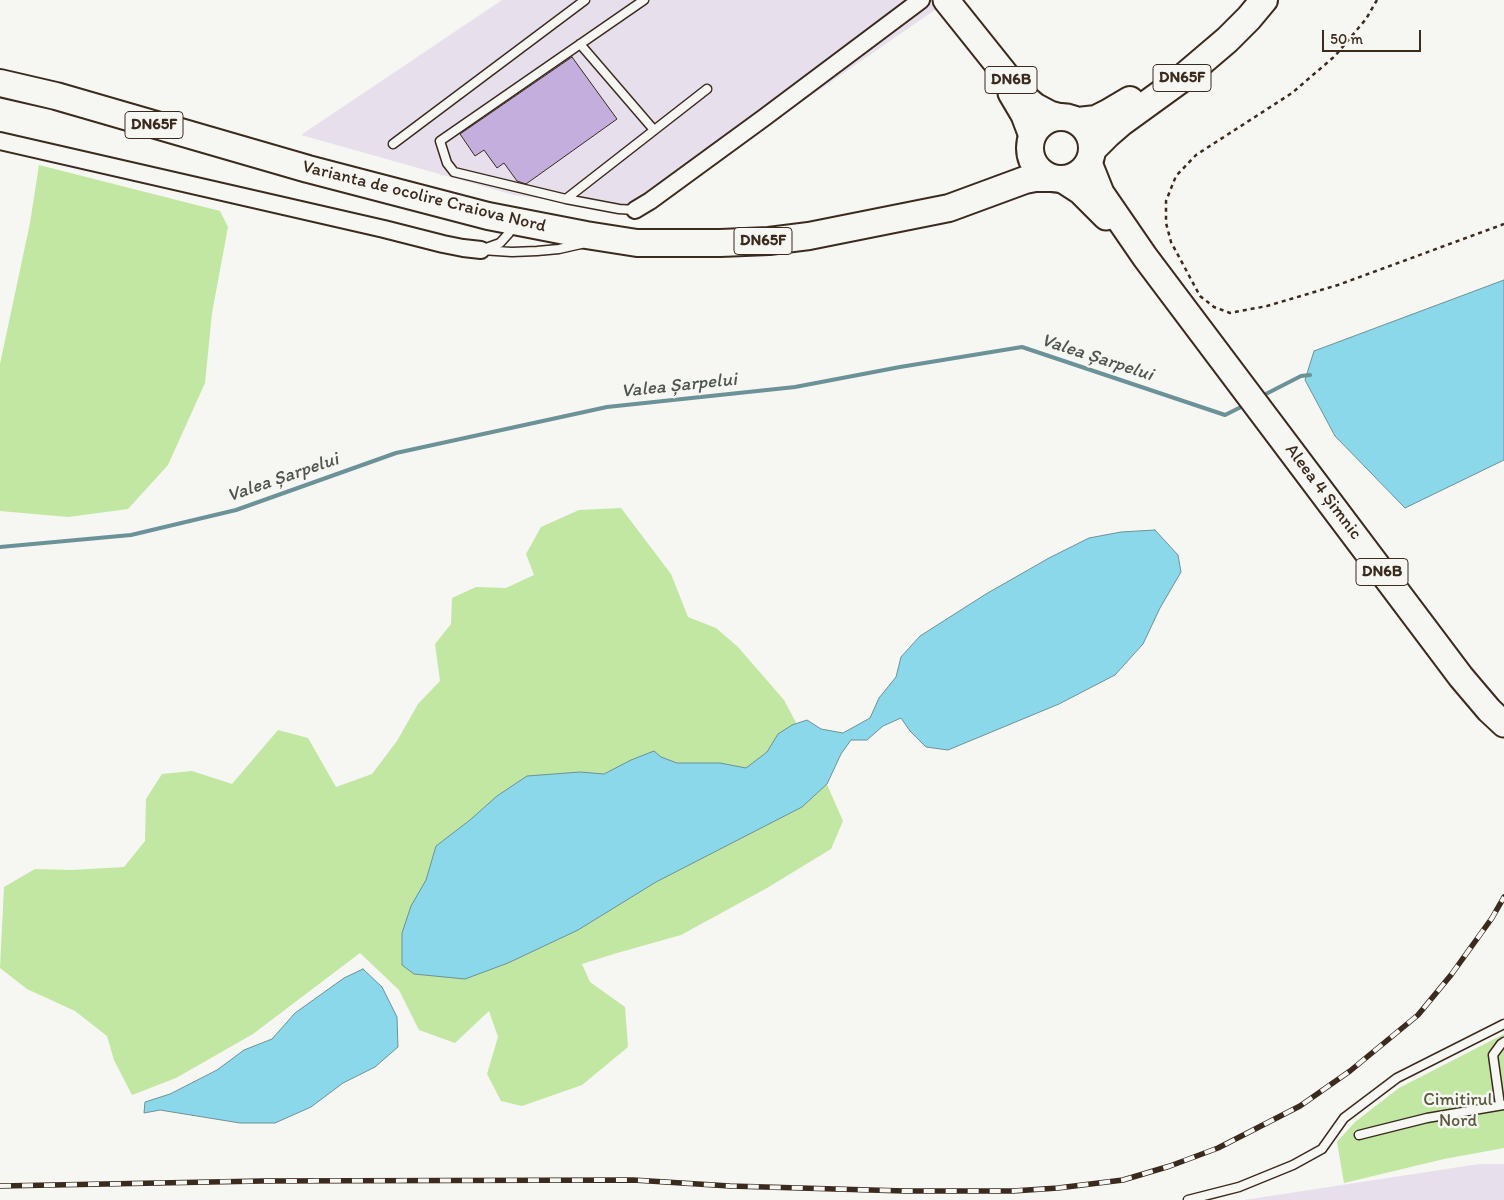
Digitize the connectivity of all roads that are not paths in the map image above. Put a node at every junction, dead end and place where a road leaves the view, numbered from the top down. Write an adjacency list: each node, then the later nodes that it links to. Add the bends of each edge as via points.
1 (585, 0): 15 (lane)
2 (644, 0): 8 (lane)
3 (921, 0): 19 (street)
4 (946, 0): 7 (main road, DN6B)
5 (1252, 0): 11 (highway, DN65F, via 1148,88 1096,119)
6 (1264, 0): 16 (highway, DN65F, via 1227,40 1115,128)
7 (970, 30): 11 (main road, DN6B, via 1029,101 1050,114); 14 (main road, DN6B, via 1024,115)
8 (580, 44): 12 (lane); 18 (lane, via 440,141 447,163 454,172)
9 (0, 83): 21 (highway, Varianta de ocolire Craiova Nord / DN65F, via 316,171)
10 (707, 89): 12 (lane)
11 (1070, 119): 14 (highway, via 1049,119 1039,126); 16 (highway, DN6B, via 1086,129 1091,138)
12 (654, 130): 18 (lane)
13 (0, 141): 23 (street, via 443,244)
14 (1031, 141): 17 (highway, DN6B, via 1035,166 1042,174); 20 (highway, Varianta de ocolire Craiova Nord / DN65F, via 1023,158 1011,168 951,194)
15 (393, 144)
16 (1091, 156): 17 (highway, via 1083,171 1074,177); 24 (main road, Aleea 4 Șimnic / DN6B, via 1102,193)
17 (1058, 179): 20 (highway, Varianta de ocolire Craiova Nord / DN65F, via 1025,180 949,208); 24 (main road, Aleea 4 Șimnic / DN6B, via 1080,191)
18 (566, 199): 19 (lane)
19 (634, 210)
20 (916, 214): 22 (highway, Varianta de ocolire Craiova Nord / DN65F, via 769,241 682,244)
21 (513, 221): 22 (highway, Varianta de ocolire Craiova Nord / DN65F); 23 (lane, via 509,233 500,243)
22 (608, 238): 23 (lane, via 559,249)
23 (481, 250)
24 (1145, 256): 25 (main road, Aleea 4 Șimnic / DN6B, via 1461,677)
25 (1504, 724)
26 (1504, 1024): 30 (lane, via 1397,1078 1344,1118 1322,1148 1293,1165 1239,1187)
27 (1504, 1042): 28 (lane, via 1493,1055)
28 (1502, 1105): 29 (lane, via 1427,1118)
29 (1359, 1135)
30 (1188, 1200)

